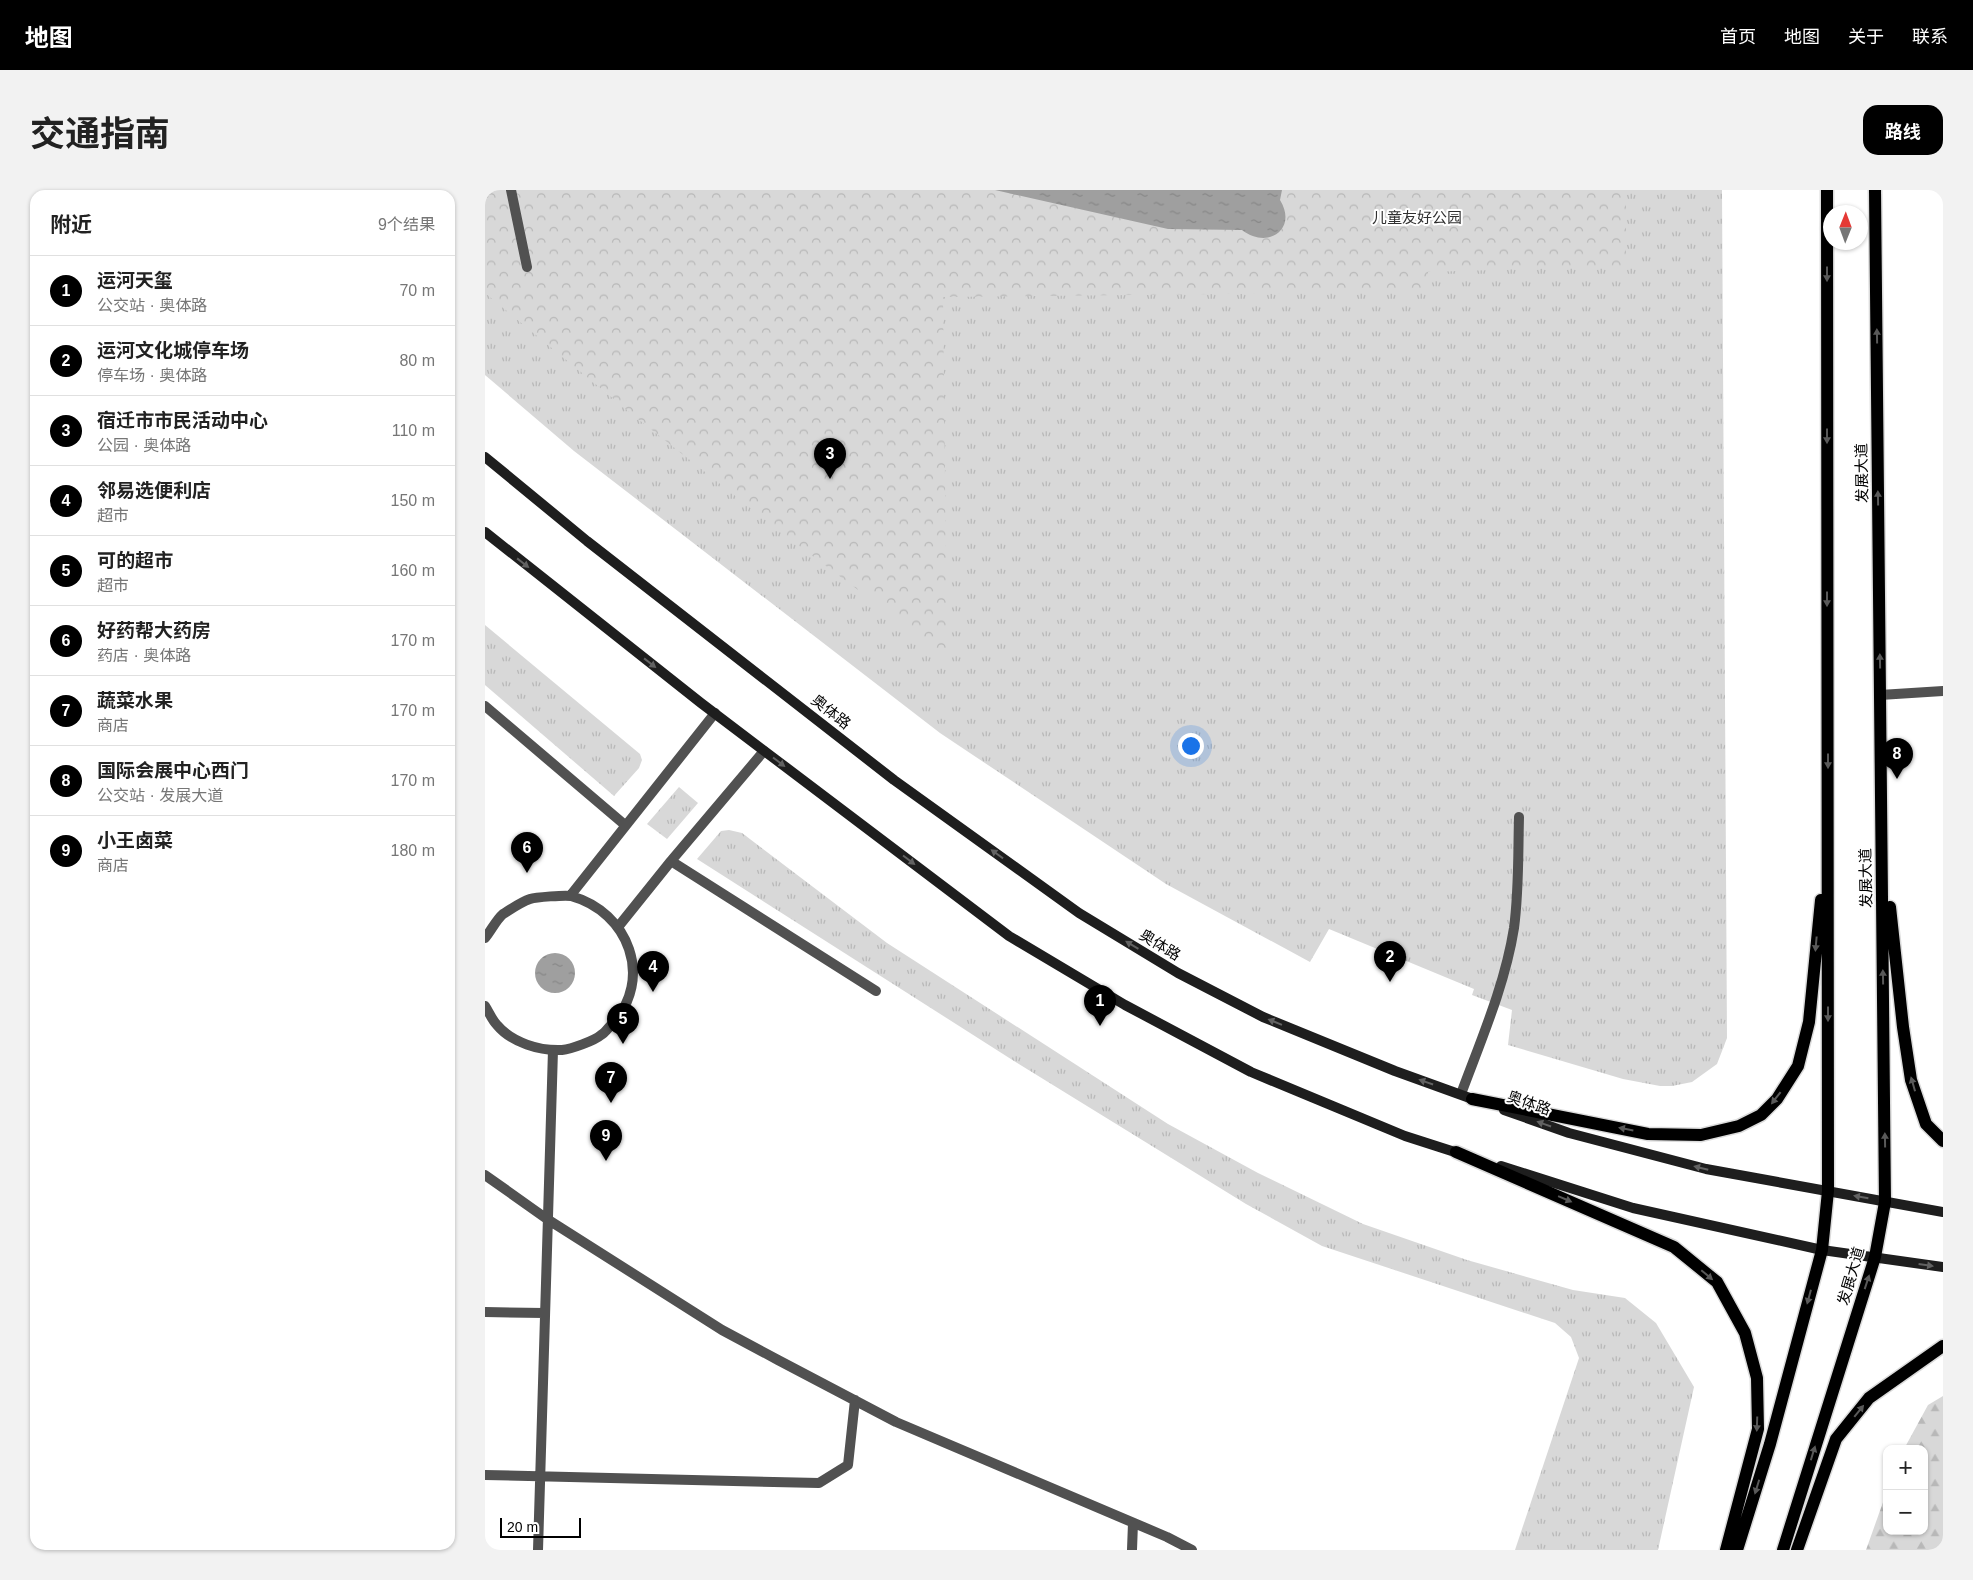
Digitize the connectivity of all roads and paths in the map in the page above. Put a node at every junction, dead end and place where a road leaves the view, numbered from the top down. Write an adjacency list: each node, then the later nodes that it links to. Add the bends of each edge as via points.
1 (511, 190): 4 (lane)
2 (1827, 190): 14 (main road, one-way to 14)
3 (1875, 190): 8 (main road, 发展大道, one-way to 3)
4 (527, 267)
5 (485, 457): 23 (main road, 奥体路, one-way to 5, via 1395,1072 1263,1017 1178,973 1079,913 894,780 587,541)
6 (485, 532): 10 (main road, one-way to 10)
7 (1943, 691): 8 (lane)
8 (1880, 695): 15 (main road, 发展大道)
9 (485, 706): 13 (lane)
10 (715, 713): 11 (main road); 13 (lane)
11 (764, 751): 16 (lane); 25 (main road, one-way to 25, via 1009,936 1125,1005 1251,1072 1405,1136)
12 (1519, 817): 23 (lane, via 1516,907 1510,945)
13 (625, 825): 17 (lane)
14 (1828, 825): 23 (main road, one-way to 23, via 1809,1022 1798,1066 1777,1099 1761,1115 1739,1126 1701,1135 1649,1134); 27 (main road, one-way to 27)
15 (1882, 832): 24 (main road, one-way to 15, via 1926,1124 1911,1080); 28 (main road, 发展大道, one-way to 15)
16 (671, 861): 18 (lane); 20 (lane)
17 (570, 896): 18 (lane, via 604,912); 19 (lane, via 531,898 502,915)
18 (619, 927): 22 (lane, via 633,961 632,988 626,1006 601,1036 568,1049)
19 (485, 938)
20 (876, 991)
21 (485, 1006): 22 (lane, via 497,1026 511,1037 536,1048)
22 (553, 1050): 30 (lane)
23 (1466, 1096): 27 (main road, 奥体路, one-way to 23, via 1697,1167 1569,1133)
24 (1943, 1141)
25 (1456, 1152): 31 (main road, via 1633,1208); 44 (main road, one-way to 44, via 1674,1247 1717,1282 1745,1333 1757,1378 1758,1429)
26 (485, 1175): 30 (lane)
27 (1828, 1191): 28 (main road, 奥体路, one-way to 27); 31 (main road)
28 (1885, 1202): 29 (main road, 奥体路); 32 (main road, 发展大道)
29 (1943, 1212)
30 (547, 1219): 35 (lane); 37 (lane, via 722,1330)
31 (1822, 1250): 32 (main road); 45 (main road, one-way to 45, via 1770,1444)
32 (1875, 1257): 33 (main road, one-way to 33); 46 (main road, 发展大道, one-way to 32)
33 (1943, 1267)
34 (485, 1312): 35 (lane)
35 (544, 1314): 39 (lane)
36 (1943, 1346): 47 (main road, one-way to 36, via 1836,1438 1869,1398)
37 (855, 1400): 39 (lane, via 848,1465 819,1484); 40 (lane, via 896,1422)
38 (485, 1476): 39 (lane)
39 (540, 1477): 41 (lane)
40 (1133, 1523): 42 (lane); 43 (lane)
41 (538, 1550)
42 (1132, 1550)
43 (1192, 1550)
44 (1726, 1550)
45 (1737, 1550)
46 (1783, 1550)
47 (1797, 1550)

